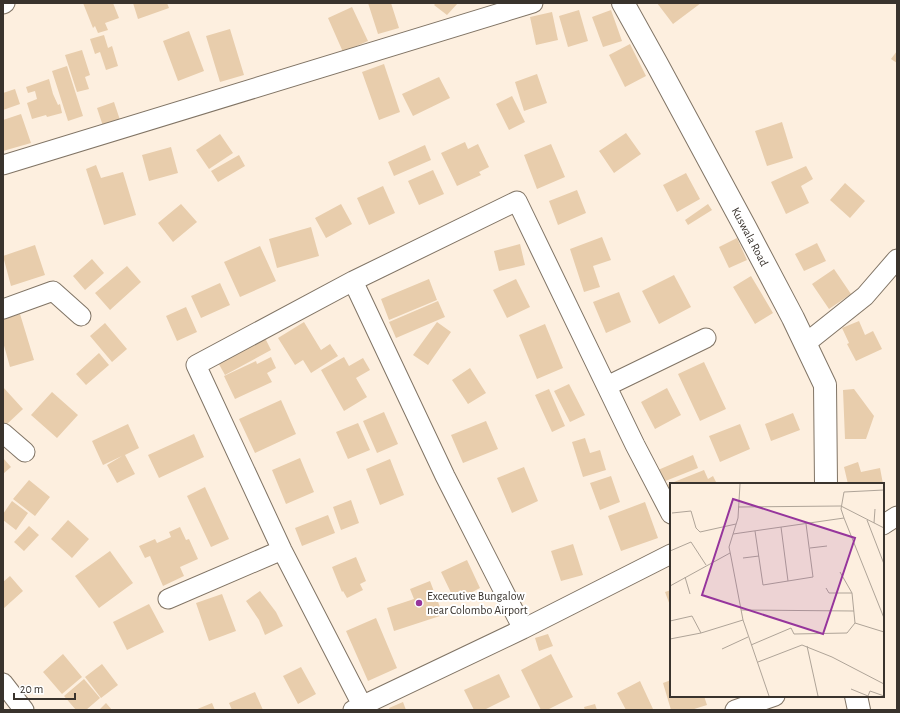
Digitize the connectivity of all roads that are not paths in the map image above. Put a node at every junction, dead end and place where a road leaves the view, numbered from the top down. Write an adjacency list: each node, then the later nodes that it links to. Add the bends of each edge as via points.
1 (533, 3): 3 (street)
2 (622, 3): 9 (street, Kuswala Road, via 680,104)
3 (3, 166)
4 (897, 259): 9 (street, via 865,296)
5 (353, 281): 10 (street, via 517,201); 17 (street, via 196,365); 20 (street, via 445,476)
6 (3, 309): 7 (street, via 53,291)
7 (81, 316)
8 (706, 338): 10 (street)
9 (806, 343): 13 (street, Kuswala Road, via 825,385)
10 (607, 386): 14 (street)
11 (3, 433): 12 (street)
12 (25, 452)
13 (821, 482)
14 (670, 512)
15 (897, 516): 16 (street)
16 (884, 524)
17 (282, 550): 19 (street); 24 (street)
18 (670, 555): 20 (street)
19 (168, 599)
20 (523, 629): 24 (street)
21 (3, 683): 25 (street)
22 (772, 697): 26 (street)
23 (856, 697): 27 (street)
24 (357, 708)
25 (24, 710)
26 (734, 710)
27 (859, 710)

